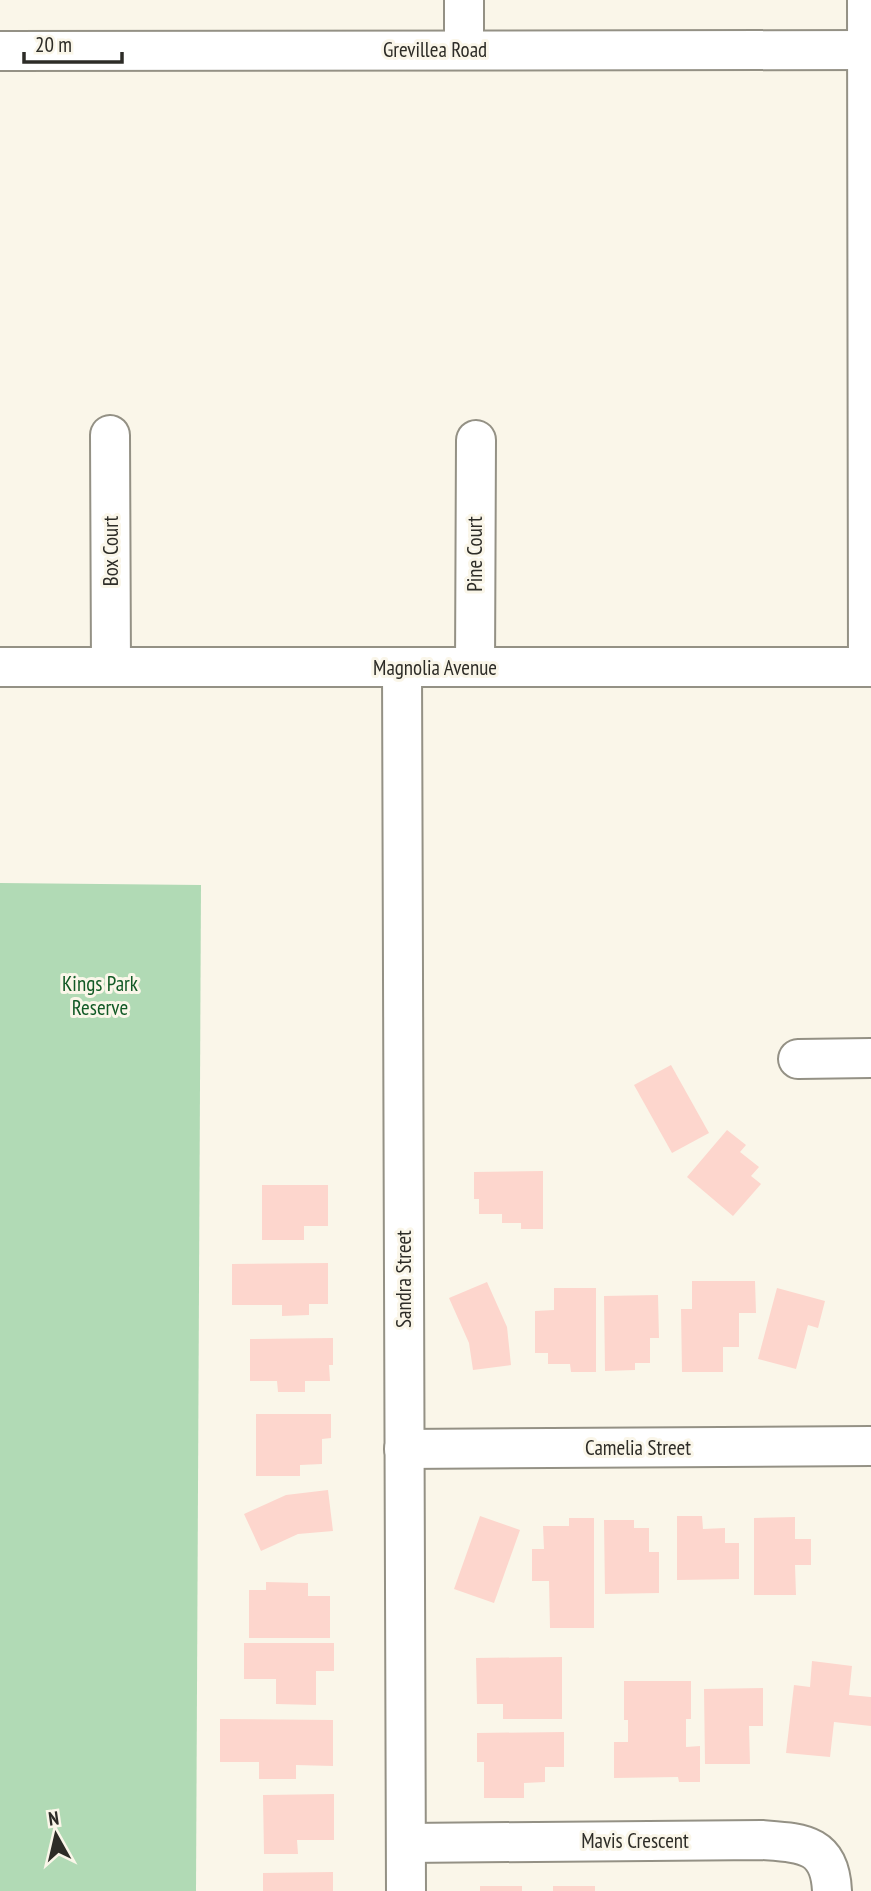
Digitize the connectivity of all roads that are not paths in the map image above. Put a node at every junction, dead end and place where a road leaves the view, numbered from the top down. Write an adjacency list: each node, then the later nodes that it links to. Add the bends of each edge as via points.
1 (464, 0): 3 (street)
2 (867, 0): 4 (street)
3 (464, 49): 4 (street, Grevillea Road); 5 (street, Grevillea Road)
4 (869, 50): 11 (street)
5 (0, 51)
6 (110, 435): 9 (street, Box Court)
7 (475, 440): 10 (street, Pine Court)
8 (0, 667): 9 (street, Magnolia Avenue)
9 (111, 667): 12 (street, Magnolia Avenue)
10 (475, 667): 11 (street, Magnolia Avenue); 12 (street, Magnolia Avenue)
11 (870, 667)
12 (402, 668): 16 (street, Sandra Street)
13 (871, 1058): 14 (street)
14 (798, 1059)
15 (871, 1446): 16 (street, Camelia Street)
16 (404, 1449): 17 (street, Sandra Street)
17 (406, 1843): 18 (street, Sandra Street); 19 (street, Mavis Crescent, via 797,1843 822,1854 832,1875)
18 (406, 1891)
19 (832, 1891)

